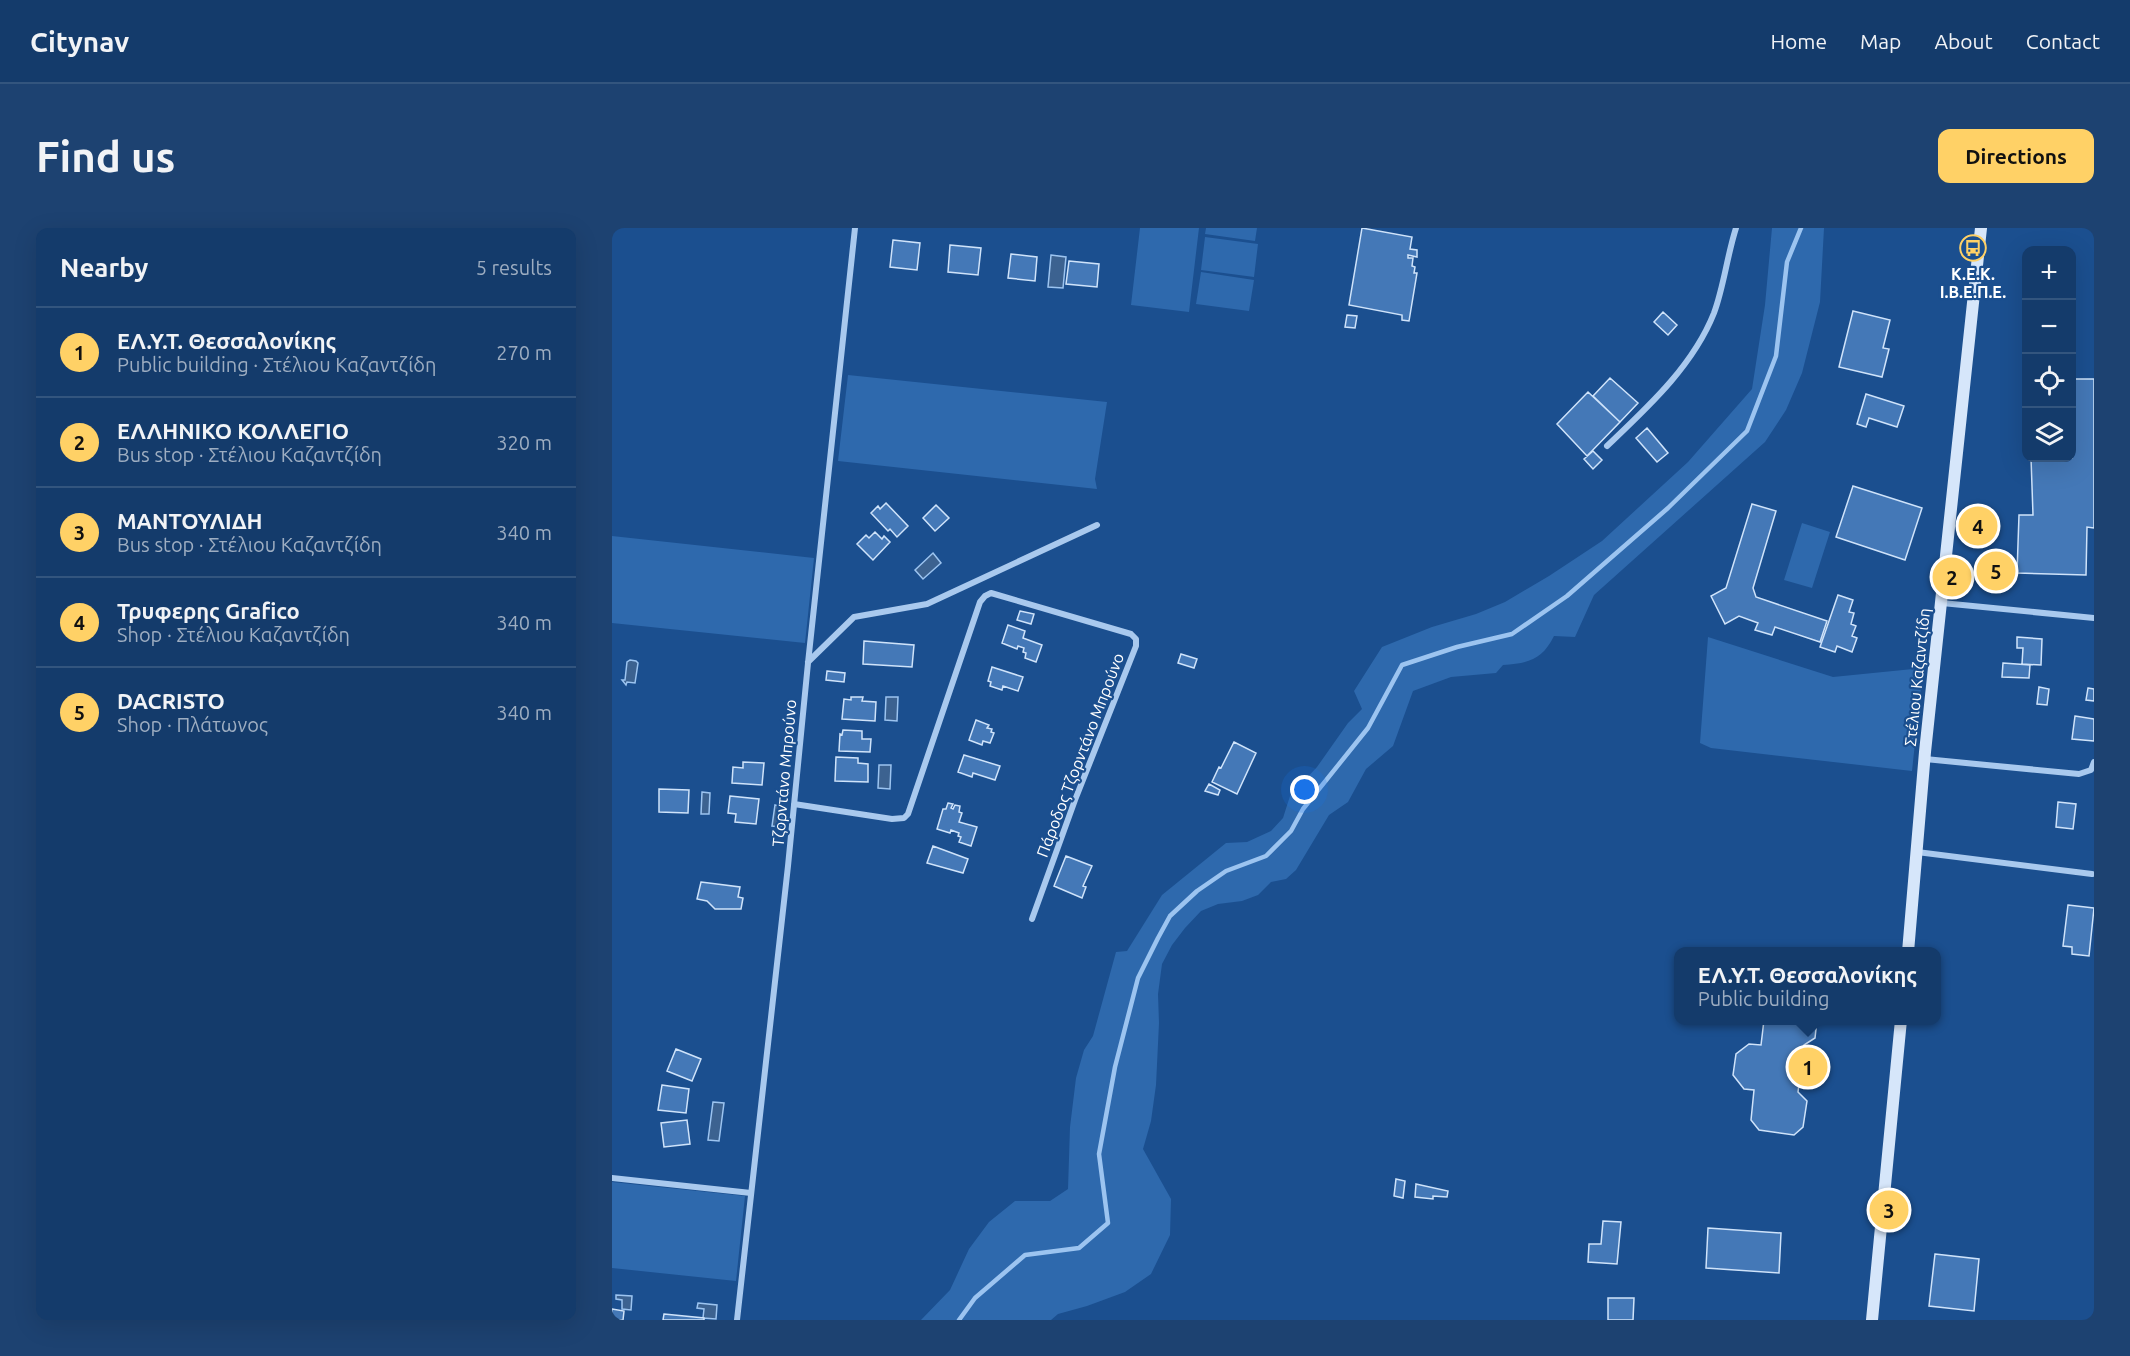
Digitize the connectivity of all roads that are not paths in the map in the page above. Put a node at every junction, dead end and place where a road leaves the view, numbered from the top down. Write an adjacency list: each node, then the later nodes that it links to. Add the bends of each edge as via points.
1 (855, 228): 8 (street, Τζορντάνο Μπρούνο)
2 (1736, 228): 4 (street, via 1720,294 1706,331 1675,376)
3 (1981, 228): 6 (main road, Στέλιου Καζαντζίδη)
4 (1607, 446)
5 (1097, 525): 8 (street, via 927,604 854,617)
6 (1942, 603): 7 (street); 9 (main road, Στέλιου Καζαντζίδη)
7 (2094, 618)
8 (808, 663): 11 (street, Τζορντάνο Μπρούνο)
9 (1925, 759): 10 (street, via 2079,774 2091,770); 12 (main road, Στέλιου Καζαντζίδη)
10 (2094, 762)
11 (794, 804): 14 (street, Πάροδος Τζορντάνο Μπρούνο, via 892,819 908,814 980,602 991,592 1131,633 1136,646); 18 (street, Τζορντάνο Μπρούνο)
12 (1917, 852): 13 (street); 15 (main road, Στέλιου Καζαντζίδη)
13 (2092, 874)
14 (1032, 919)
15 (1908, 947)
16 (1901, 1025): 20 (main road)
17 (612, 1178): 18 (street)
18 (752, 1193): 19 (street, Τζορντάνο Μπρούνο)
19 (737, 1320)
20 (1872, 1320)

